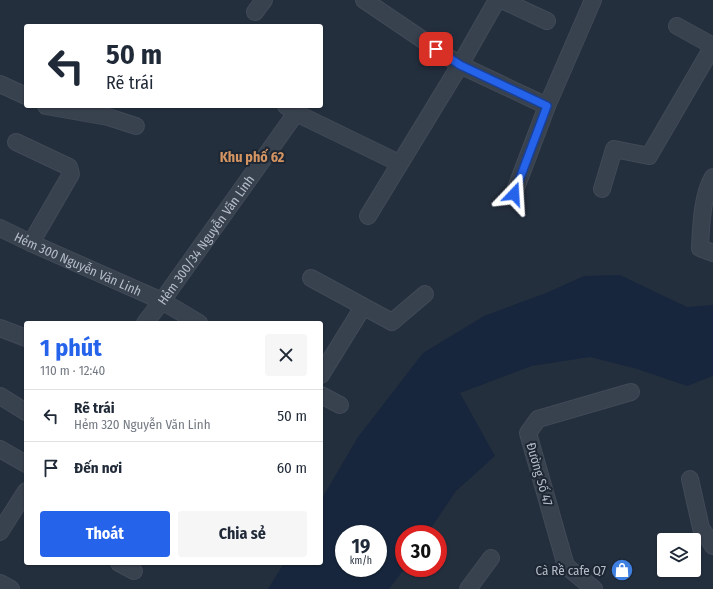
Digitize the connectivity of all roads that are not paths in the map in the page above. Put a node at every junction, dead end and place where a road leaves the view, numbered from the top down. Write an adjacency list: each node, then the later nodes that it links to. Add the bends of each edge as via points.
1 (364, 0): 8 (street)
2 (497, 0): 8 (street)
3 (502, 0): 5 (street)
4 (593, 0): 11 (street)
5 (547, 21)
6 (677, 26): 7 (street)
7 (713, 46): 18 (street, via 649,156 614,149)
8 (460, 65): 11 (street); 16 (street)
9 (0, 84): 10 (street)
10 (24, 95)
11 (547, 106): 19 (street)
12 (57, 108): 14 (street, via 108,117)
13 (291, 109): 16 (street, Hẻm 300/34 Nguyễn Văn Linh); 26 (street, Hẻm 300/34 Nguyễn Văn Linh)
14 (136, 126)
15 (16, 142): 22 (street, via 69,167 71,174)
16 (399, 163): 20 (street)
17 (713, 177): 23 (street, via 702,216 700,248)
18 (602, 189)
19 (514, 194)
20 (368, 216)
21 (0, 228): 22 (street, Hẻm 300 Nguyễn Văn Linh)
22 (31, 243): 26 (street, Hẻm 300 Nguyễn Văn Linh)
23 (713, 254)
24 (311, 278): 27 (street)
25 (425, 294): 27 (street, via 392,322)
26 (162, 302): 28 (street, Hẻm 300/34 Nguyễn Văn Linh); 29 (street, Hẻm 300 Nguyễn Văn Linh)
27 (363, 307): 32 (street)
28 (147, 321)
29 (195, 321)
30 (0, 328): 31 (street)
31 (24, 337)
32 (323, 372)
33 (631, 392): 51 (street, Đường Số 47, via 538,419 528,433 566,566)
34 (323, 395): 36 (street)
35 (0, 396): 37 (street)
36 (340, 405)
37 (24, 411)
38 (0, 449): 39 (street)
39 (24, 463)
40 (690, 479): 44 (street, via 701,528)
41 (24, 498): 42 (street)
42 (20, 513): 43 (street)
43 (0, 532)
44 (713, 546)
45 (491, 558): 50 (street)
46 (123, 565): 47 (street)
47 (134, 571)
48 (0, 583): 49 (street)
49 (11, 589)
50 (468, 589)
51 (594, 589)

